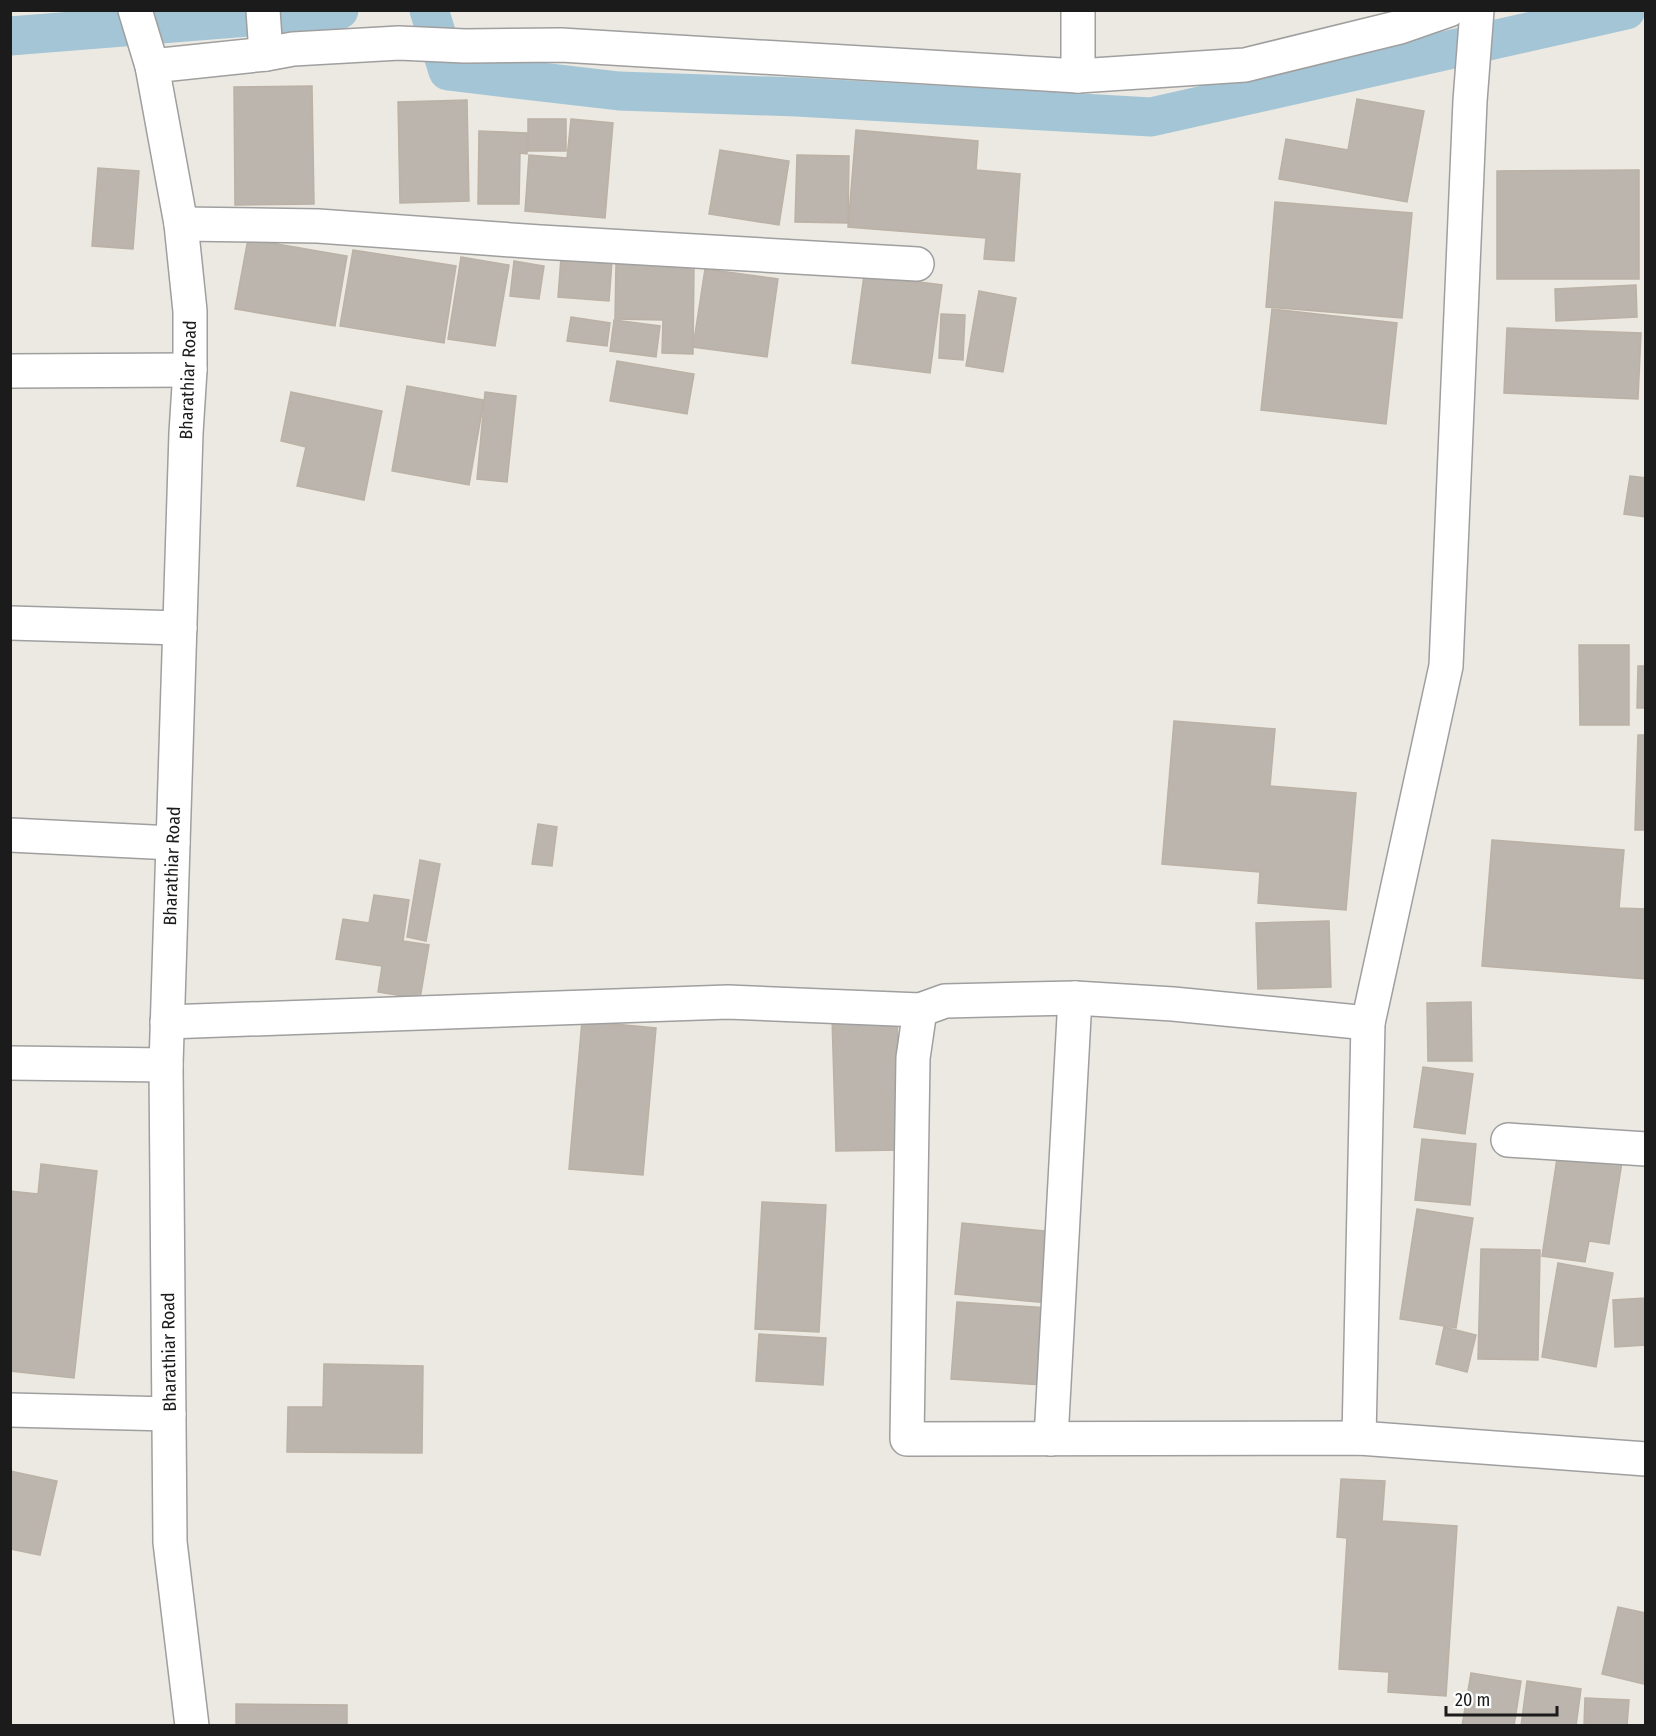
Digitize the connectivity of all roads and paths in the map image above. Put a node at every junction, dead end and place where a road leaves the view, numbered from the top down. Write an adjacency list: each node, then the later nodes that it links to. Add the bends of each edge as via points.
1 (135, 10): 8 (street, Bharathiar Road)
2 (263, 10): 7 (street)
3 (1078, 10): 9 (street)
4 (1449, 10): 6 (street)
5 (1477, 10): 21 (street, via 1446,666)
6 (1400, 19): 9 (street, via 1245,65)
7 (266, 52): 8 (street); 9 (street, via 399,43 561,45)
8 (151, 65): 10 (street, Bharathiar Road)
9 (1078, 76)
10 (181, 224): 11 (street, via 318,226); 12 (street, Bharathiar Road, via 190,311)
11 (917, 264)
12 (190, 370): 13 (street); 15 (street, Bharathiar Road)
13 (10, 371)
14 (10, 623): 15 (street)
15 (180, 628): 17 (street, Bharathiar Road)
16 (10, 835): 17 (street)
17 (173, 843): 20 (street, Bharathiar Road)
18 (1075, 998): 19 (street, via 945,1001); 21 (street); 29 (street)
19 (920, 1010): 20 (street, via 728,1002); 29 (street, via 913,1058 907,1439)
20 (167, 1022): 23 (street, Bharathiar Road)
21 (1368, 1023): 28 (street)
22 (10, 1063): 23 (street)
23 (166, 1065): 27 (street, Bharathiar Road)
24 (1508, 1140): 25 (street)
25 (1646, 1149)
26 (10, 1410): 27 (street)
27 (169, 1414): 31 (street, Bharathiar Road, via 170,1542)
28 (1359, 1438): 29 (street); 30 (street)
29 (1051, 1439)
30 (1646, 1459)
31 (192, 1725)

